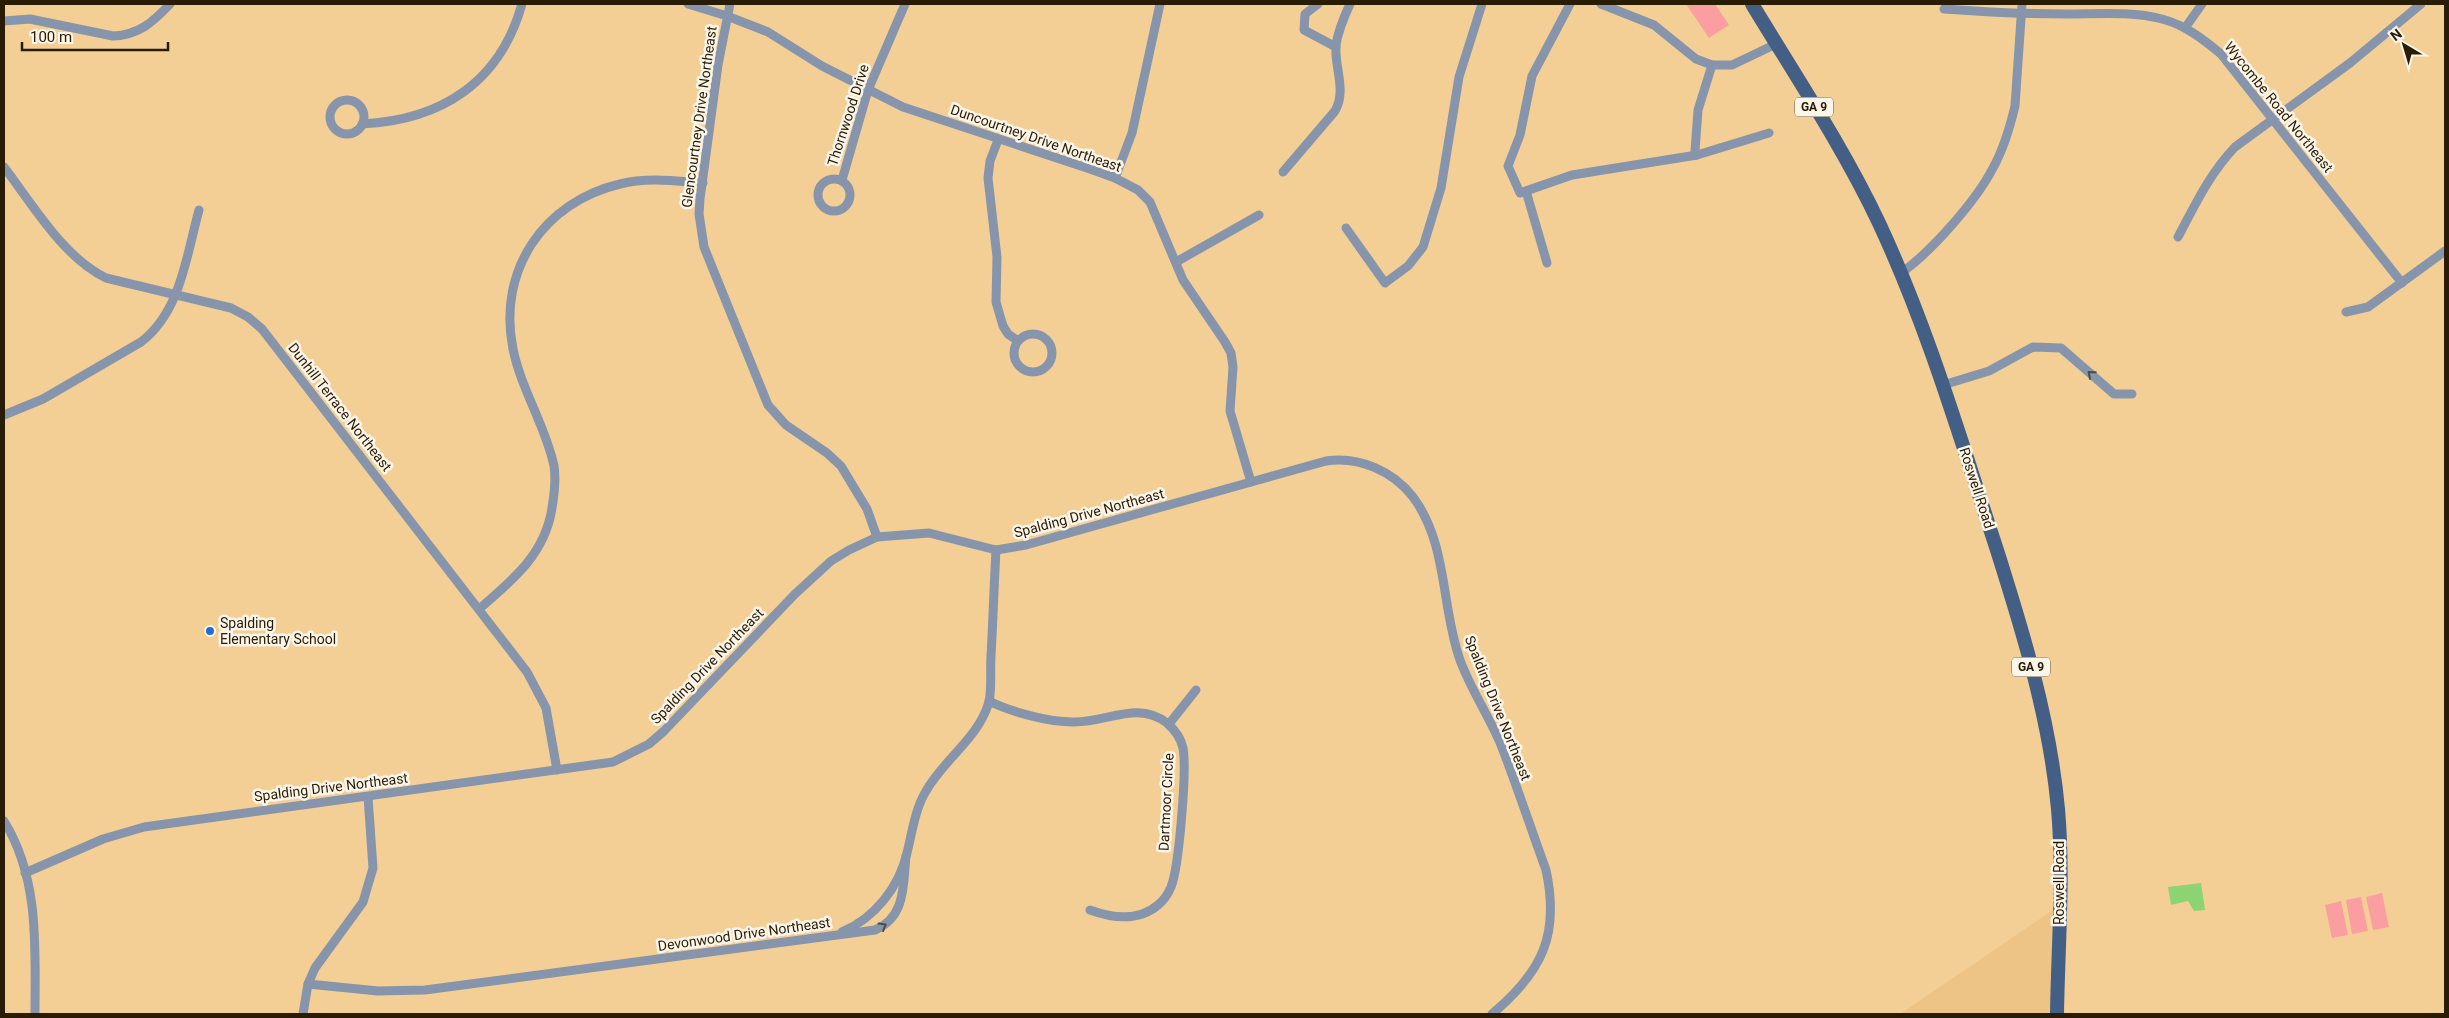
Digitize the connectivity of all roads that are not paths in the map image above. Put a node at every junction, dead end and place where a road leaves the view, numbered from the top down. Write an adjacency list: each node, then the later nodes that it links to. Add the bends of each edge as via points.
1 (170, 4): 19 (street, via 149,25 126,35 113,36 30,19)
2 (522, 4): 26 (street, via 515,29 502,54 458,96 414,117)
3 (688, 4): 18 (street, Duncourtney Drive Northeast)
4 (730, 4): 18 (street, Glencourtney Drive Northeast)
5 (905, 4): 24 (street, Thornwood Drive)
6 (1160, 4): 32 (street, via 1132,133)
7 (1318, 4): 22 (street, via 1305,14 1304,30)
8 (1350, 4): 22 (street)
9 (1482, 4): 38 (street, via 1459,77 1441,188 1422,247 1408,266 1385,283)
10 (1570, 4): 35 (street, via 1532,76 1520,135 1508,166 1520,193)
11 (1601, 4): 23 (street, via 1654,25 1696,59)
12 (1752, 4): 21 (main road, Roswell Road / GA 9)
13 (2022, 4): 17 (street)
14 (2202, 4): 20 (street)
15 (2421, 4): 25 (street, via 2365,51)
16 (1944, 10): 17 (street, Wycombe Road Northeast)
17 (2022, 14): 20 (street, Wycombe Road Northeast, via 2142,14); 43 (street, via 2015,106 1993,168 1976,194 1929,249)
18 (727, 16): 24 (street, Duncourtney Drive Northeast, via 768,32); 34 (street, Glencourtney Drive Northeast)
19 (4, 21)
20 (2185, 28): 25 (street, Wycombe Road Northeast, via 2221,54)
21 (1776, 44): 23 (street, via 1732,65); 43 (main road, Roswell Road / GA 9, via 1848,162)
22 (1336, 47): 31 (street, via 1340,102)
23 (1712, 65): 29 (street, via 1698,110)
24 (868, 90): 28 (street, Duncourtney Drive Northeast, via 921,114); 33 (street, Thornwood Drive)
25 (2272, 119): 39 (street, via 2219,163); 44 (street, Wycombe Road Northeast)
26 (362, 124)
27 (1769, 133): 29 (street)
28 (998, 140): 32 (street, Duncourtney Drive Northeast); 47 (street, via 988,178 997,257 996,302 1003,326)
29 (1697, 155): 35 (street, via 1572,175)
30 (4, 167): 45 (street, Dunhill Terrace Northeast, via 68,250 91,271 106,278)
31 (1283, 172)
32 (1115, 178): 41 (street, Duncourtney Drive Northeast, via 1138,190 1150,202)
33 (842, 180)
34 (703, 183): 52 (street, Glencourtney Drive Northeast, via 699,214 704,247 768,405 786,425 840,466 867,509); 54 (street, via 646,180 598,190 556,215 525,254 512,292 510,332 518,367 553,464 552,508 545,535 531,561)
35 (1526, 191): 42 (street)
36 (200, 210): 45 (street)
37 (1259, 215): 41 (street)
38 (1346, 228)
39 (2178, 237)
40 (2445, 251): 44 (street)
41 (1176, 262): 51 (street, Duncourtney Drive Northeast, via 1183,280 1231,353 1230,411)
42 (1547, 263)
43 (1901, 273): 48 (main road, Roswell Road / GA 9)
44 (2402, 283): 46 (street, via 2368,307)
45 (176, 295): 50 (street, via 163,322 141,342 44,399); 54 (street, Dunhill Terrace Northeast, via 231,308 262,329)
46 (2346, 312)
47 (1018, 342): 47 (street, via 1014,359 1021,368 1038,372 1048,365 1052,354 1045,338 1034,334)
48 (1943, 384): 49 (street, one-way to 48, via 2114,394 2061,348 2033,347 1990,371); 69 (main road, Roswell Road / GA 9, via 2014,609 2040,701 2053,768 2060,874)
49 (2132, 394)
50 (4, 415)
51 (1251, 482): 53 (street, Spalding Drive Northeast, via 1057,538); 68 (street, Spalding Drive Northeast, via 1326,462 1349,460 1384,472 1400,483 1425,518 1438,559 1460,659 1500,744 1551,891 1552,913 1541,957 1516,994)
52 (877, 537): 53 (street, Spalding Drive Northeast, via 929,533); 58 (street, Spalding Drive Northeast, via 831,561 649,744 613,762)
53 (996, 550): 56 (street, Devonwood Drive Northeast)
54 (479, 609): 58 (street, Dunhill Terrace Northeast, via 540,693 550,724)
55 (1196, 690): 57 (street)
56 (989, 701): 57 (street, Dartmoor Circle, via 1000,707 1059,721 1089,721 1140,711 1155,715); 61 (street, Devonwood Drive Northeast, via 970,738 940,770 925,792)
57 (1168, 724): 63 (street, Dartmoor Circle, via 1180,738 1184,756 1180,828 1171,888 1159,905 1139,916 1120,917)
58 (557, 770): 59 (street, Spalding Drive Northeast)
59 (368, 797): 62 (street, Spalding Drive Northeast, via 144,827 103,840); 65 (street, via 373,868 363,902)
60 (4, 821): 62 (street)
61 (906, 856): 64 (street, Devonwood Drive Northeast, via 895,884 880,905 861,922); 64 (street, one-way to 61, via 875,930 893,919 901,903)
62 (25, 874): 66 (street, via 35,929)
63 (1090, 910)
64 (836, 936): 65 (street, Devonwood Drive Northeast, via 426,990 378,991)
65 (308, 984): 67 (street)
66 (35, 1014)
67 (303, 1014)
68 (1492, 1014)
69 (2057, 1014)

